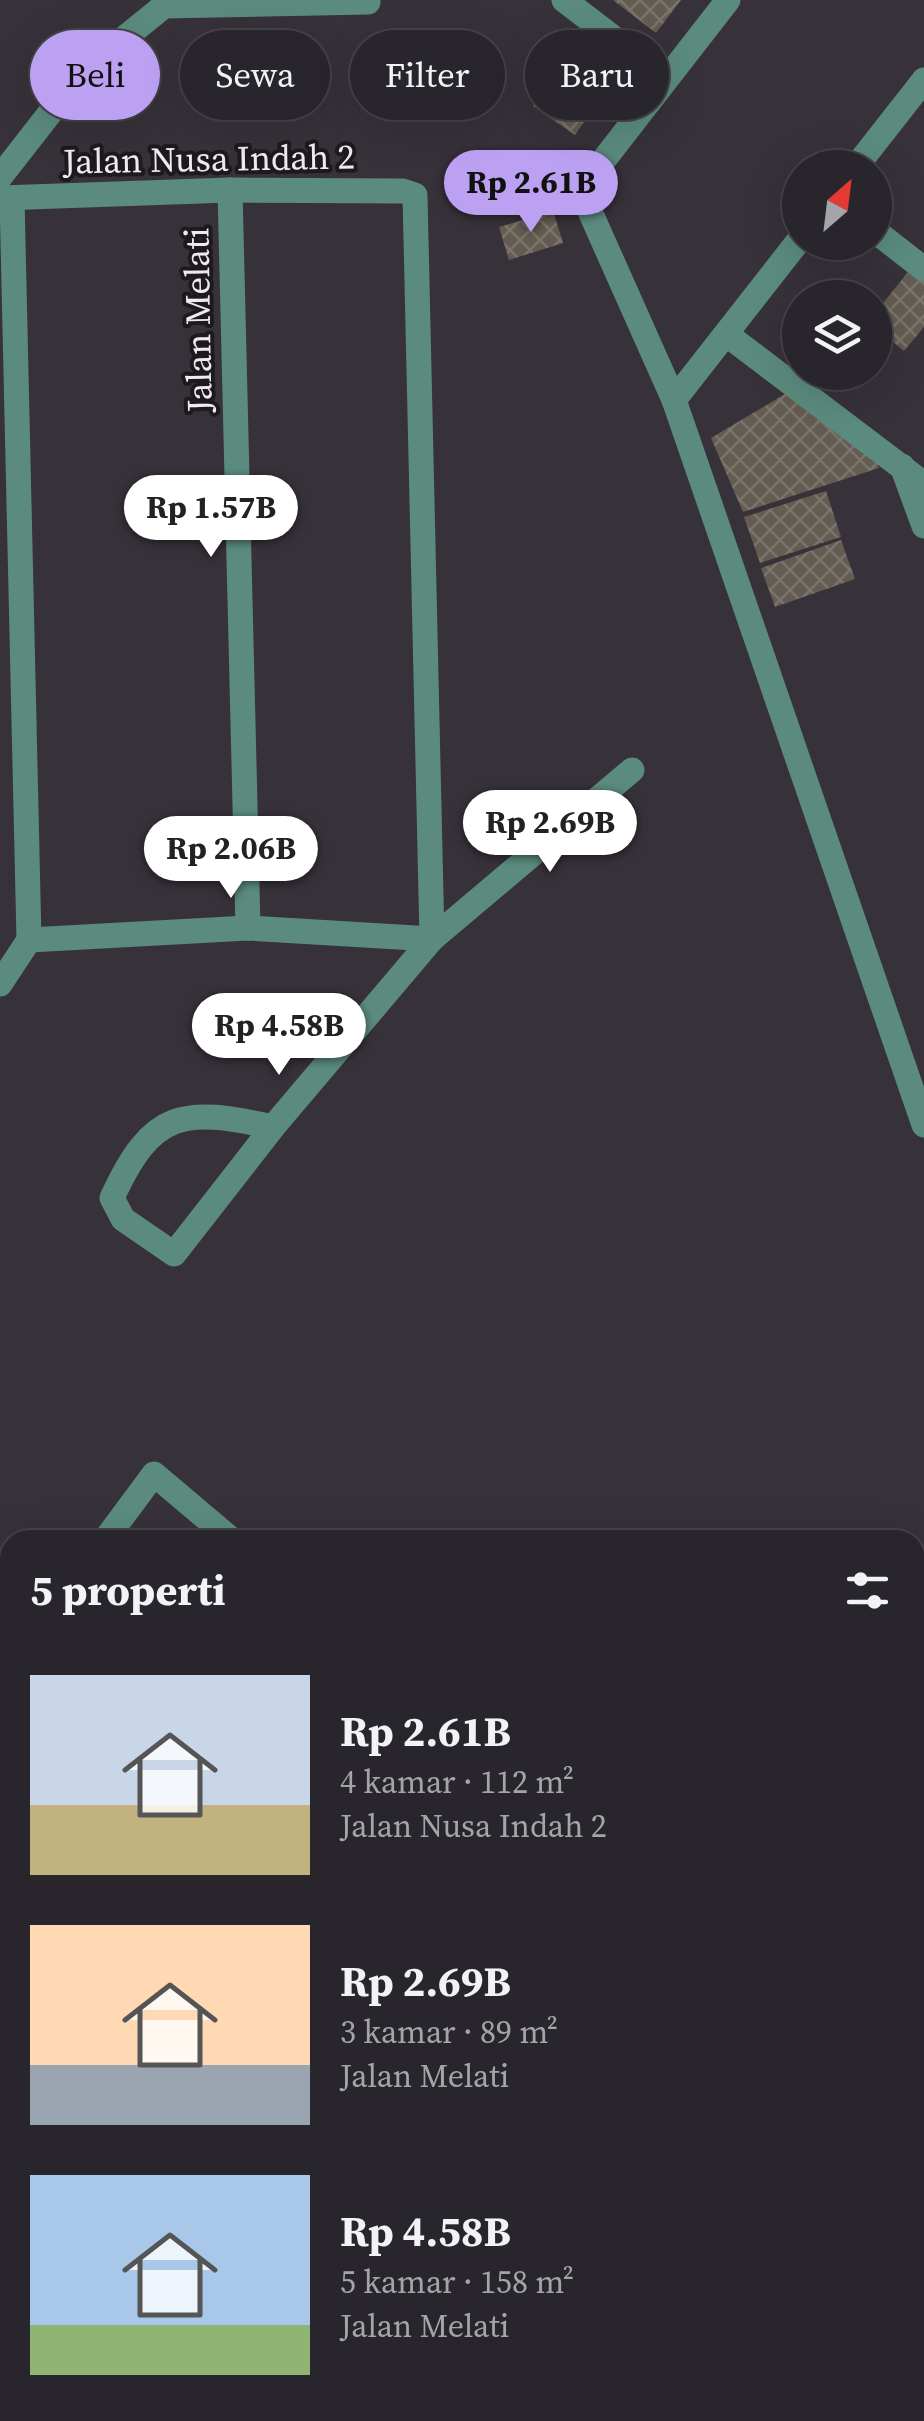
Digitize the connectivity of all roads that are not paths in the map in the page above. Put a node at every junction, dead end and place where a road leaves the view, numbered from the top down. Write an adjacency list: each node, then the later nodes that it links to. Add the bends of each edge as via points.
1 (564, 0): 4 (street)
2 (728, 0): 5 (street)
3 (368, 2): 10 (street, via 164,6 50,112)
4 (603, 30)
5 (669, 74)
6 (924, 80): 8 (street)
7 (634, 120): 15 (street, via 592,175 590,220)
8 (870, 150)
9 (230, 190): 10 (street, Jalan Nusa Indah 2); 20 (street, Jalan Melati); 21 (street, Jalan Nusa Indah 2, via 403,190 416,198)
10 (4, 191): 22 (street)
11 (892, 244): 13 (street)
12 (784, 260): 14 (street)
13 (924, 269)
14 (726, 334): 15 (street); 16 (street)
15 (674, 400): 24 (street)
16 (902, 466): 17 (street); 18 (street)
17 (924, 484)
18 (924, 526)
19 (632, 770): 21 (street)
20 (248, 928): 21 (street); 22 (street)
21 (432, 938): 25 (street)
22 (29, 940): 23 (street)
23 (0, 984)
24 (924, 1126)
25 (274, 1127): 25 (street, via 174,1254 124,1219 112,1198 129,1162 160,1128 188,1116)
26 (113, 1530): 27 (street, via 154,1474)
27 (220, 1530)

